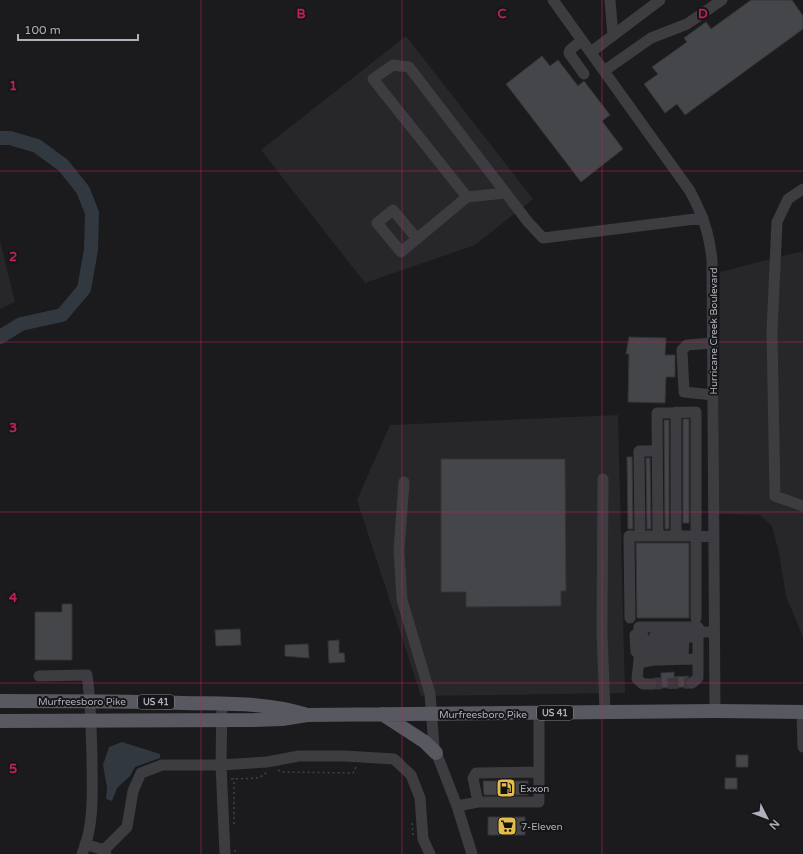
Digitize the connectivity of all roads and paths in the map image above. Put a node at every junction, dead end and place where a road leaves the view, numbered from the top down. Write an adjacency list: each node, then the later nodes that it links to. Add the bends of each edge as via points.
1 (553, 0): 6 (street, Hurricane Creek Boulevard)
2 (610, 0): 5 (street)
3 (660, 0): 5 (street)
4 (722, 0): 8 (street, via 687,24 652,38)
5 (613, 36): 7 (street)
6 (582, 40): 7 (street, Hurricane Creek Boulevard); 9 (street, via 569,53)
7 (591, 52): 8 (street, Hurricane Creek Boulevard)
8 (604, 71): 13 (street, Hurricane Creek Boulevard, via 690,191)
9 (584, 74)
10 (803, 189): 21 (street, via 788,200 777,222 772,332 774,496)
11 (506, 193): 12 (street); 12 (street, via 409,67 392,65 373,79); 13 (street, via 543,238)
12 (467, 197): 14 (street)
13 (703, 218): 15 (street, Hurricane Creek Boulevard, via 709,234 712,260)
14 (417, 239)
15 (713, 343): 16 (street, Hurricane Creek Boulevard); 16 (street, via 687,345 682,350 684,392)
16 (713, 395): 26 (street, Hurricane Creek Boulevard)
17 (676, 412): 18 (street, via 657,413); 24 (street); 25 (street, via 696,412)
18 (657, 451): 22 (street, via 639,451); 23 (street)
19 (603, 479): 39 (street, via 602,633)
20 (404, 482): 44 (street, via 399,550 402,600 430,694)
21 (803, 506)
22 (640, 536): 23 (street); 27 (street, via 629,536)
23 (658, 536): 24 (street)
24 (676, 536): 25 (street)
25 (696, 536): 26 (street); 28 (street)
26 (714, 537): 29 (street, Hurricane Creek Boulevard)
27 (630, 618)
28 (696, 618)
29 (714, 632): 30 (street); 38 (street, Hurricane Creek Boulevard)
30 (679, 636): 31 (street); 31 (street); 31 (street); 31 (street, via 698,627 639,627 639,632)
31 (659, 658): 33 (street, via 698,678); 34 (street, via 637,679 643,684)
32 (40, 676): 35 (street, via 87,675)
33 (692, 683)
34 (651, 684)
35 (90, 700): 36 (main road, Murfreesboro Pike / US 41); 37 (main road, Murfreesboro Pike / US 41); 47 (street)
36 (0, 701)
37 (222, 704): 42 (main road, Murfreesboro Pike / US 41, via 284,708); 45 (street)
38 (714, 711): 39 (main road, Murfreesboro Pike / US 41); 40 (main road, Murfreesboro Pike / US 41)
39 (605, 712): 41 (main road, Murfreesboro Pike / US 41)
40 (802, 712): 48 (street)
41 (539, 713): 44 (main road, Murfreesboro Pike / US 41); 54 (street)
42 (307, 714): 43 (main road, Murfreesboro Pike / US 41); 45 (main road, Murfreesboro Pike, via 282,719)
43 (382, 714): 44 (main road, Murfreesboro Pike / US 41); 49 (main road, via 425,742)
44 (431, 714): 49 (street)
45 (222, 720): 47 (main road, Murfreesboro Pike); 50 (street)
46 (0, 721): 47 (main road, Murfreesboro Pike)
47 (91, 721): 62 (street, via 92,797 89,828)
48 (803, 747)
49 (436, 753): 58 (street)
50 (221, 765): 63 (street); 64 (street, via 162,765 141,773 133,790 127,827); 66 (street, via 267,762 299,756 394,759 414,780 420,798 423,839)
51 (356, 766): 52 (path, via 353,773)
52 (277, 770)
53 (271, 771): 55 (path, via 259,778)
54 (539, 772): 57 (street, via 539,802); 57 (street, via 476,773 473,778)
55 (234, 778): 56 (path); 60 (path)
56 (228, 779)
57 (478, 802): 58 (street)
58 (457, 806): 67 (street)
59 (413, 819): 61 (path, via 411,824)
60 (234, 824)
61 (414, 840)
62 (83, 849): 64 (street)
63 (230, 851): 65 (path)
64 (105, 852)
65 (236, 854)
66 (430, 854)
67 (472, 854)

